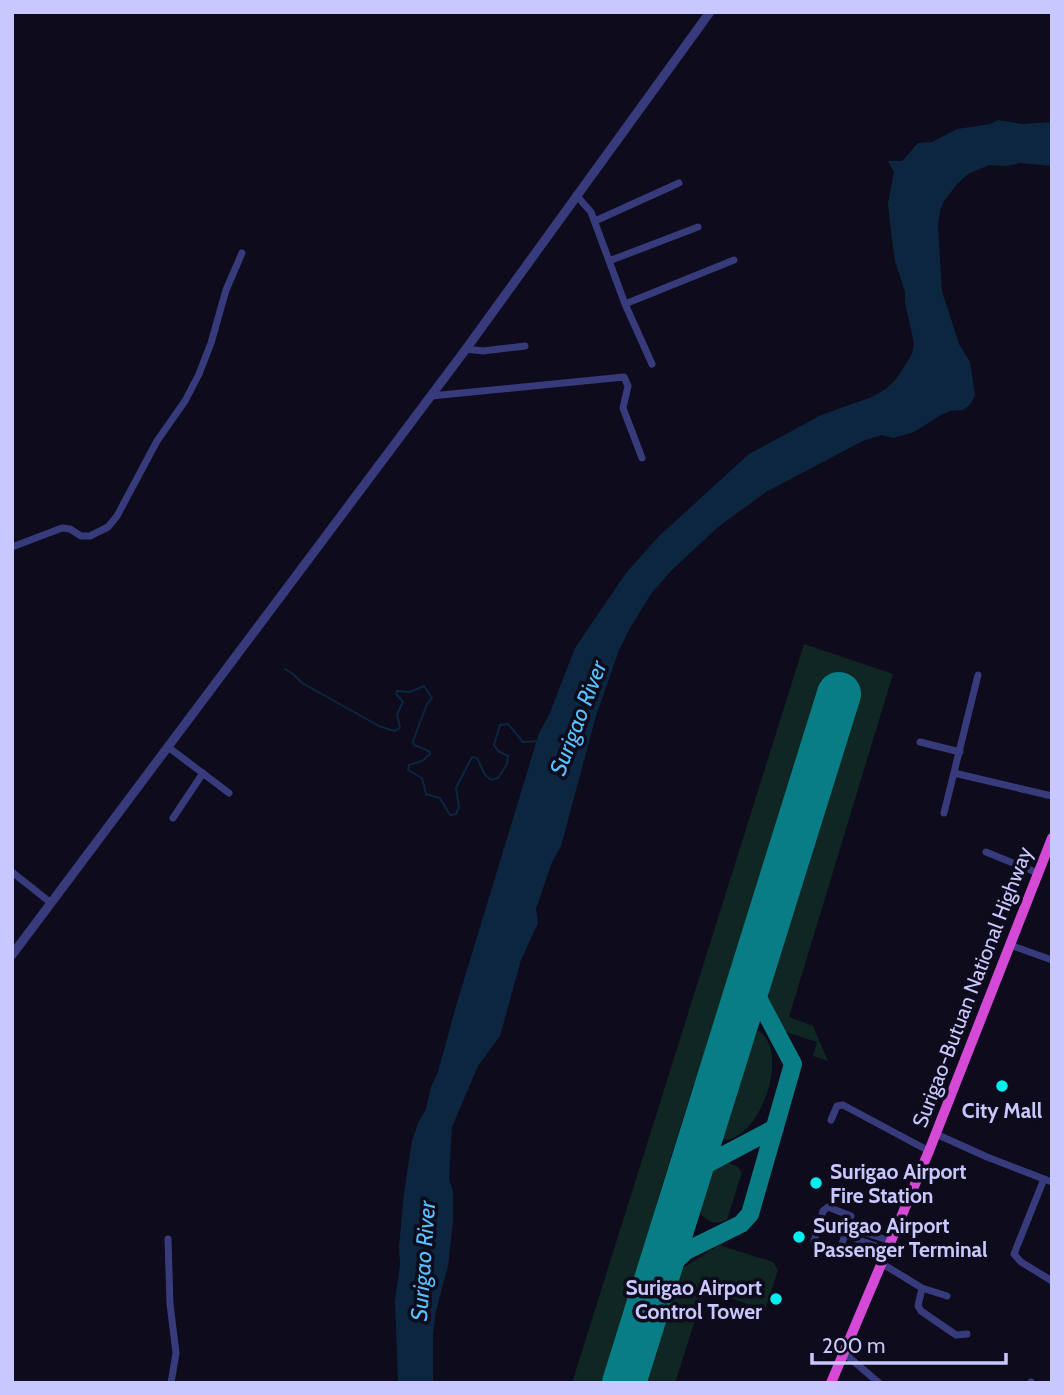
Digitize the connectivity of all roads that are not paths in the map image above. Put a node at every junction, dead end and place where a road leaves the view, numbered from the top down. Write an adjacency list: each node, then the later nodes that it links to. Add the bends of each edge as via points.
1 (710, 12): 3 (street)
2 (679, 183): 4 (street)
3 (576, 195): 4 (street); 11 (street)
4 (594, 221): 8 (street)
5 (698, 227): 8 (street)
6 (242, 253): 15 (street, via 199,374 113,522 90,537 62,528)
7 (734, 260): 9 (street)
8 (609, 261): 9 (street)
9 (625, 304): 12 (street)
10 (525, 346): 11 (street)
11 (466, 349): 13 (street)
12 (652, 364)
13 (431, 396): 14 (street, via 624,377 628,386 623,408); 18 (street)
14 (642, 458)
15 (12, 547)
16 (978, 675): 19 (street)
17 (919, 742): 19 (street)
18 (168, 747): 20 (street); 30 (street)
19 (960, 752): 21 (street)
20 (203, 773): 22 (street); 25 (street)
21 (954, 773): 23 (street); 24 (street)
22 (229, 793)
23 (1052, 796)
24 (944, 813)
25 (173, 818)
26 (1052, 838): 29 (highway, Surigao-Butuan National Highway)
27 (986, 852): 29 (street)
28 (12, 872): 30 (street)
29 (1038, 873): 31 (highway, Surigao-Butuan National Highway)
30 (51, 903): 32 (street)
31 (1010, 945): 33 (street); 35 (highway, Surigao-Butuan National Highway)
32 (12, 955)
33 (1052, 960)
34 (831, 1120): 36 (street, via 836,1108 843,1105)
35 (936, 1134): 36 (highway, Surigao-Butuan National Highway); 37 (street)
36 (929, 1151): 40 (highway, Surigao-Butuan National Highway)
37 (1048, 1180): 42 (street, via 1014,1254)
38 (846, 1231): 38 (street, via 850,1214 828,1207 814,1241 840,1250); 40 (street)
39 (168, 1239): 47 (street, via 176,1353)
40 (889, 1245): 41 (highway, Surigao-Butuan National Highway)
41 (881, 1264): 43 (street); 46 (highway, Surigao-Butuan National Highway)
42 (1052, 1281)
43 (922, 1288): 44 (street); 45 (street, via 921,1311 956,1335)
44 (947, 1296)
45 (967, 1334)
46 (844, 1353): 48 (highway, Surigao-Butuan National Highway); 49 (street)
47 (171, 1383)
48 (831, 1383)
49 (879, 1383)

